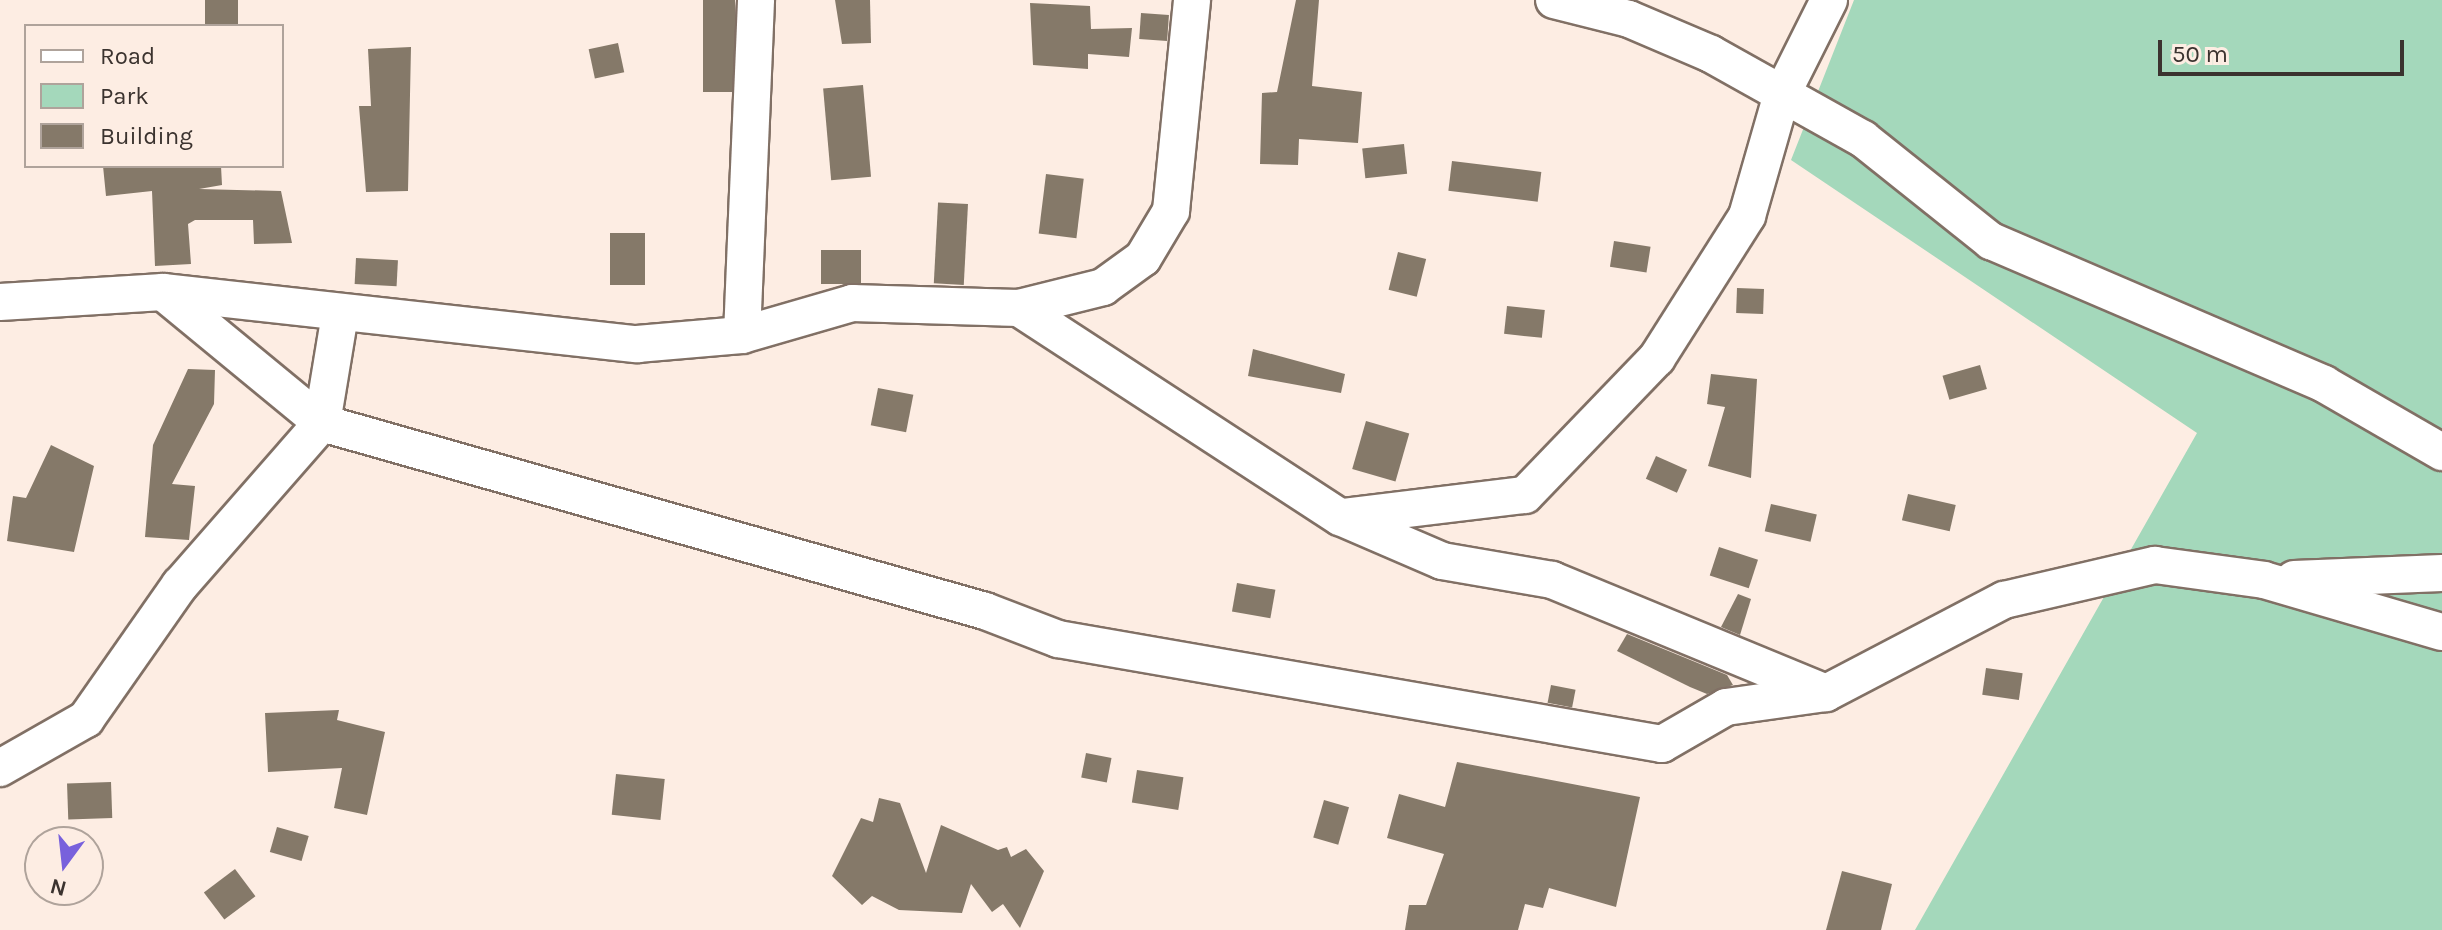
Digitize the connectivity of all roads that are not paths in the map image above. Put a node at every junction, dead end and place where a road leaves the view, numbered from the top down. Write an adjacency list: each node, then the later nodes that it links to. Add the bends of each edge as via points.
1 (756, 0): 10 (street)
2 (1192, 0): 8 (street, via 1171,211 1143,258 1103,287)
3 (1554, 0): 5 (street, via 1629,19)
4 (1829, 0): 5 (street)
5 (1782, 94): 12 (street, via 1863,139 1991,241 2324,384); 13 (street, via 1747,216 1657,358 1525,495)
6 (163, 292): 7 (street); 9 (street); 11 (street)
7 (0, 302)
8 (1019, 308): 10 (street, via 852,303); 13 (street)
9 (340, 314): 10 (street, via 637,344); 11 (street)
10 (742, 335)
11 (322, 423): 17 (street, via 985,611 1058,639 1662,744 1726,707); 18 (street, via 180,585 86,719)
12 (2442, 452)
13 (1340, 517): 17 (street, via 1442,561 1552,580)
14 (2442, 573): 15 (street)
15 (2264, 580): 16 (street); 17 (street, via 2155,565 2004,600)
16 (2442, 632)
17 (1826, 693)
18 (0, 768)

